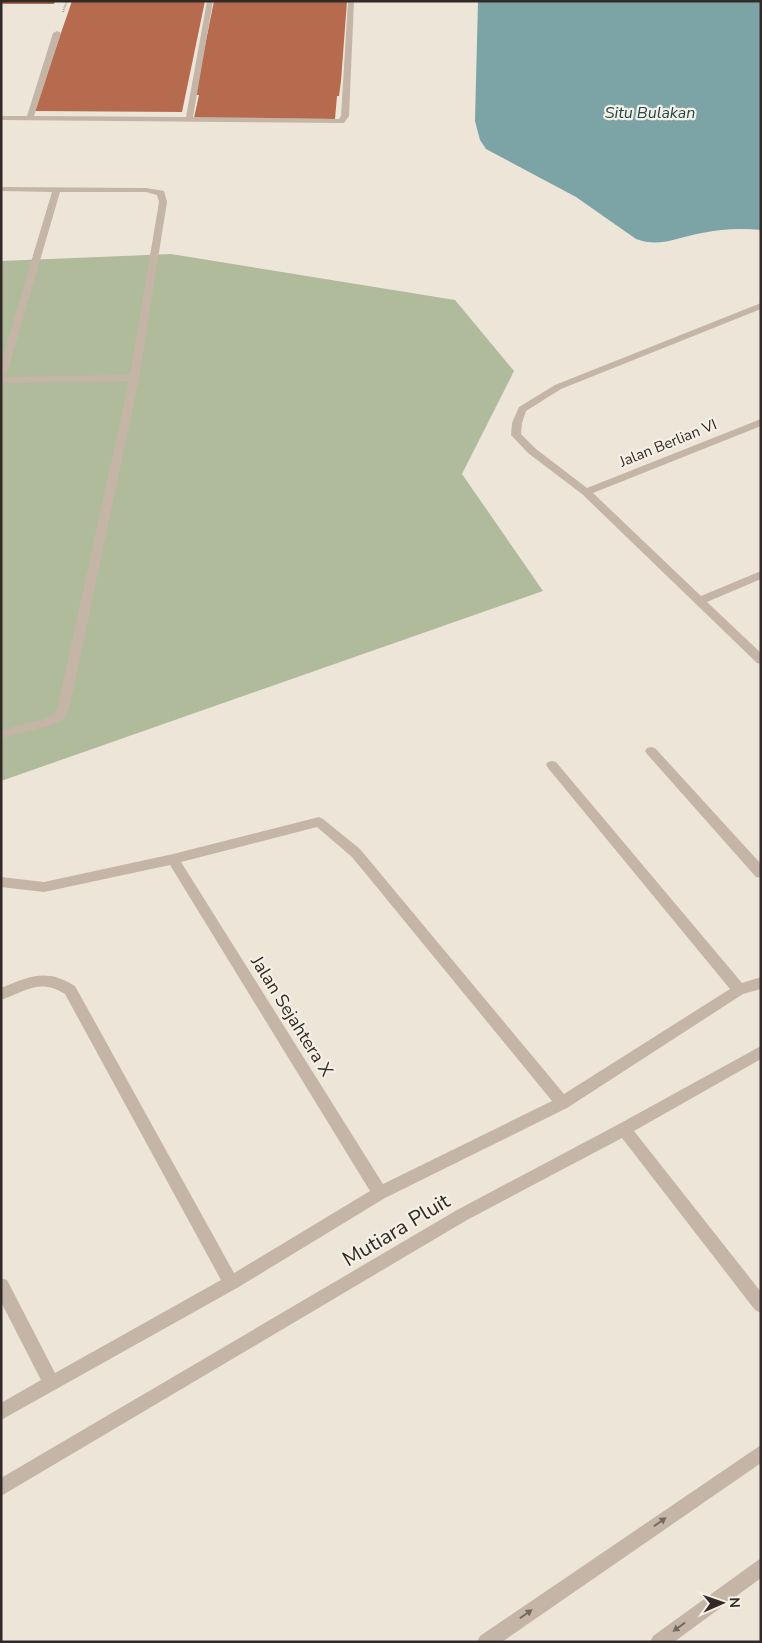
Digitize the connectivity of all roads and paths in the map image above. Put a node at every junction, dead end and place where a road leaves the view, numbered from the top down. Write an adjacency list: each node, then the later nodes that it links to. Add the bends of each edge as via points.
1 (210, 1): 6 (street)
2 (351, 1): 6 (street, via 344,119)
3 (57, 32): 5 (street)
4 (1, 118): 5 (street)
5 (30, 118): 6 (street)
6 (189, 120)
7 (1, 189): 8 (street)
8 (57, 189): 10 (street, via 161,193); 11 (street)
9 (761, 306): 13 (street, via 558,387 522,409 516,435)
10 (134, 378): 11 (street); 17 (street, via 60,716)
11 (1, 379)
12 (761, 422): 13 (street, Jalan Berlian VI)
13 (586, 492): 15 (street)
14 (761, 574): 15 (street)
15 (700, 601): 16 (street)
16 (761, 660)
17 (1, 734)
18 (650, 751): 21 (street)
19 (552, 766): 24 (street)
20 (173, 859): 22 (street, via 44,887); 27 (street, via 319,822 356,853); 29 (street, Jalan Sejahtera X)
21 (761, 873)
22 (1, 882)
23 (761, 983): 24 (street)
24 (739, 990): 27 (street)
25 (1, 994): 30 (street, via 42,979 53,980 70,990)
26 (761, 1052): 28 (street, Mutiara Pluit)
27 (562, 1103): 29 (street)
28 (624, 1129): 32 (street); 36 (street, Mutiara Pluit, via 462,1215)
29 (380, 1193): 30 (street)
30 (231, 1283): 33 (street)
31 (1, 1285): 33 (street)
32 (761, 1305)
33 (52, 1384): 34 (street)
34 (1, 1412)
35 (761, 1453): 38 (street, one-way to 35)
36 (1, 1488)
37 (761, 1567): 39 (street, one-way to 39)
38 (486, 1642)
39 (659, 1642)

